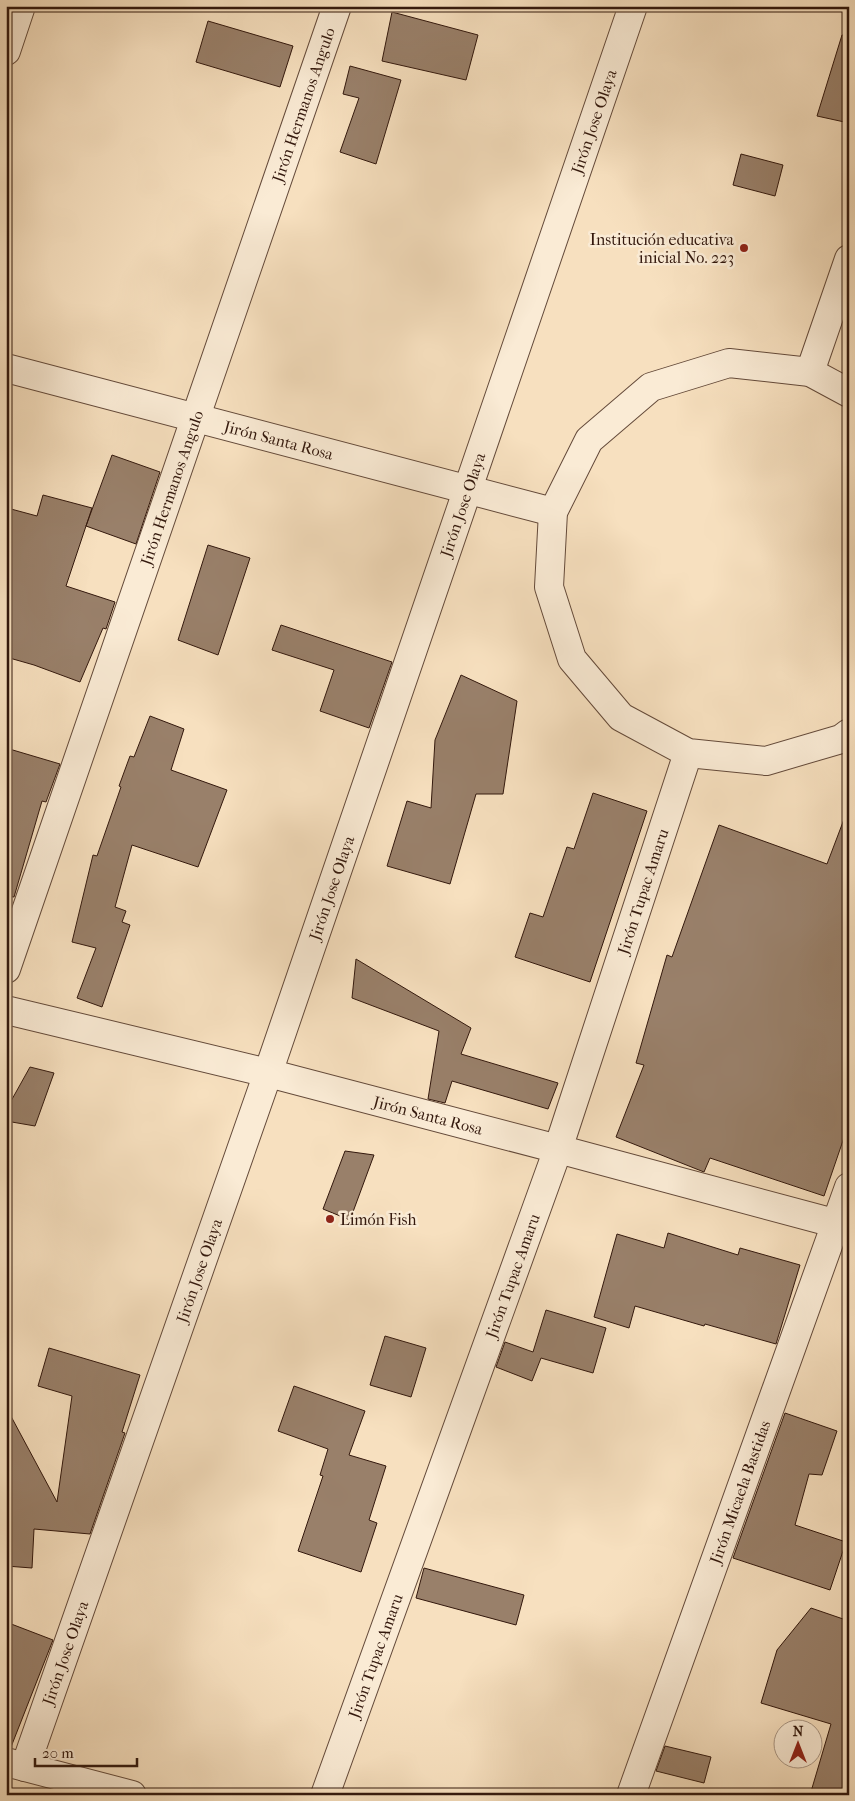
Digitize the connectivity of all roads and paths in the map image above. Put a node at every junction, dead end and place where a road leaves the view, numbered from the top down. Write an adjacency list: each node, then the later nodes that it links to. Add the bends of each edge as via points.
1 (21, 6): 4 (street)
2 (337, 6): 9 (street, Jirón Hermanos Angulo)
3 (633, 6): 10 (street, Jirón Jose Olaya)
4 (6, 51)
5 (849, 259): 7 (street)
6 (6, 368): 9 (street, Jirón Santa Rosa)
7 (810, 372): 8 (street); 11 (street, via 729,363 651,387 589,440)
8 (849, 394)
9 (196, 417): 10 (street, Jirón Santa Rosa); 14 (street, Jirón Hermanos Angulo)
10 (467, 489): 11 (street, Jirón Santa Rosa); 16 (street, Jirón Jose Olaya)
11 (553, 512): 13 (street, via 549,587 572,659 621,717)
12 (849, 733): 13 (street, via 841,739 766,761)
13 (688, 753): 17 (street, Jirón Tupac Amaru)
14 (6, 969)
15 (6, 1010): 16 (street, Jirón Santa Rosa)
16 (268, 1074): 17 (street, Jirón Santa Rosa); 20 (street, Jirón Jose Olaya)
17 (558, 1148): 19 (street, Jirón Santa Rosa); 22 (street, Jirón Tupac Amaru)
18 (849, 1187): 19 (street, Jirón Micaela Bastidas)
19 (843, 1225): 23 (street, Jirón Micaela Bastidas)
20 (16, 1764): 21 (street)
21 (132, 1795)
22 (325, 1795)
23 (631, 1795)

